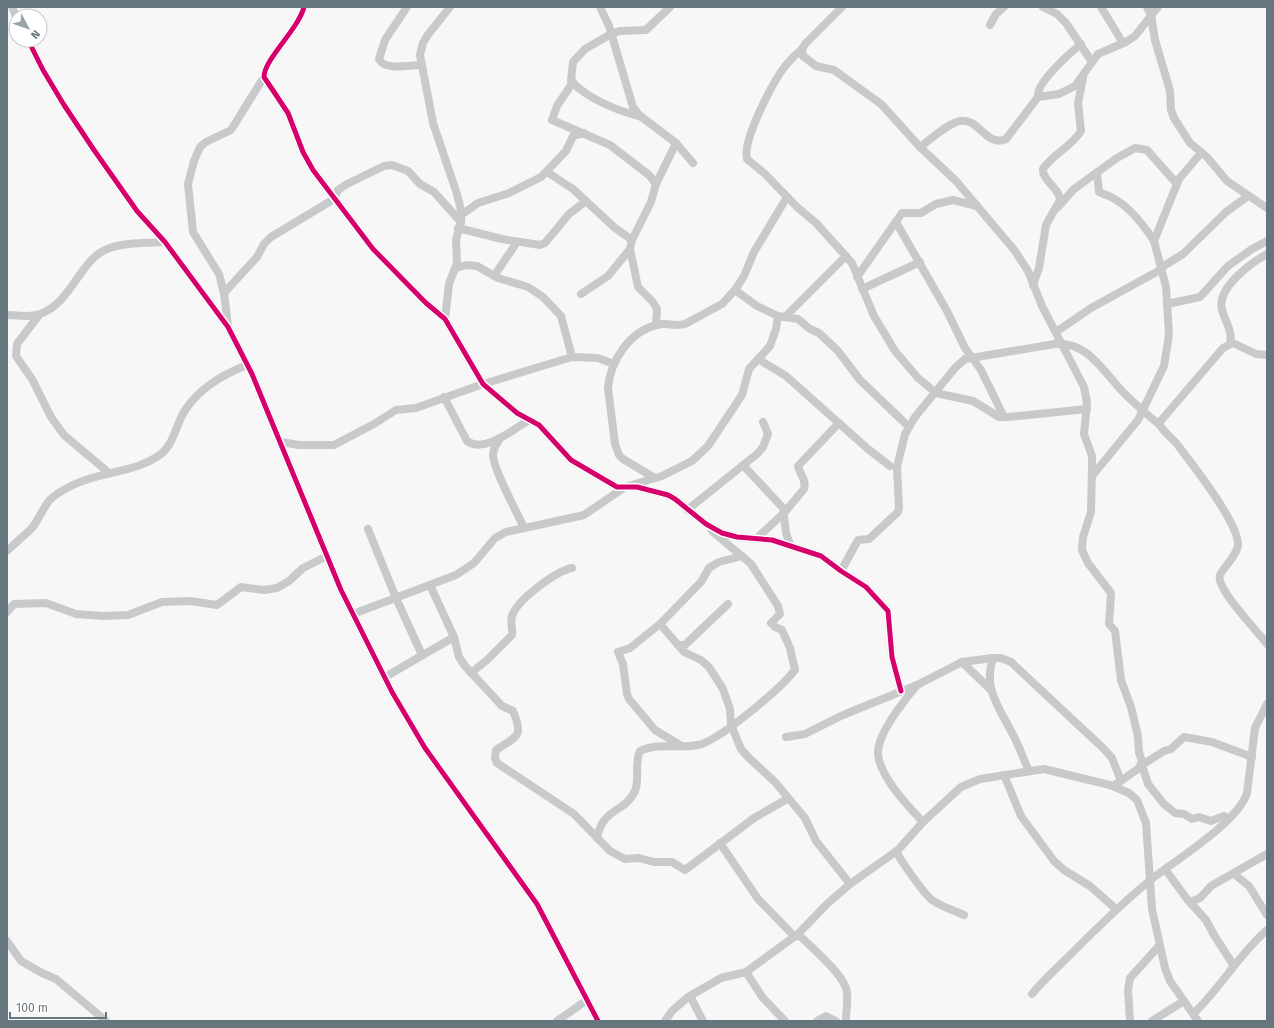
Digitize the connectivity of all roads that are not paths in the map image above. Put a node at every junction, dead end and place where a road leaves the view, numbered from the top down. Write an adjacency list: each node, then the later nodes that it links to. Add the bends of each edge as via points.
1 (304, 7): 22 (street, via 295,28 267,66)
2 (407, 7): 20 (street, via 385,40 379,59 386,65)
3 (450, 7): 20 (street, via 423,43)
4 (600, 7): 14 (street)
5 (670, 7): 14 (street, via 646,30)
6 (842, 7): 18 (street)
7 (1004, 7): 13 (street, via 996,14)
8 (1044, 7): 16 (street, via 1060,16)
9 (1101, 7): 15 (street)
10 (1147, 7): 12 (street)
11 (1158, 7): 12 (street)
12 (1151, 15): 15 (street, via 1134,36); 29 (street, via 1153,34 1170,91 1172,115 1190,143)
13 (990, 25)
14 (611, 34): 23 (street, via 585,49 574,60 571,72); 25 (street, via 633,107)
15 (1124, 43): 19 (street, via 1102,52)
16 (1081, 44): 19 (street); 24 (street, via 1048,77 1038,91)
17 (32, 48): 47 (street, via 64,105 94,150 137,211)
18 (802, 49): 28 (street, via 803,56 816,66 834,70 875,99); 36 (street, via 786,65 773,84 757,118 746,152 748,160 766,174)
19 (1092, 62): 21 (street)
20 (421, 65): 42 (street, via 433,123 457,194)
21 (1084, 75): 24 (street, via 1066,91); 41 (street, via 1078,103 1081,131 1043,171 1059,195 1059,204)
22 (264, 77): 37 (street, via 288,113 313,170); 60 (street, via 231,130 200,147 188,183 193,232 216,270)
23 (573, 82): 25 (street, via 614,108); 26 (street, via 557,106 552,119)
24 (1038, 96): 28 (street, via 1003,140 992,139 965,120 956,122)
25 (642, 117): 27 (street)
26 (584, 133): 31 (street, via 573,137 566,151); 33 (street, via 610,145)
27 (676, 144): 30 (street); 33 (street)
28 (920, 147): 39 (street)
29 (1201, 153): 34 (street, via 1183,172); 35 (street, via 1227,181)
30 (693, 163)
31 (547, 172): 38 (street, via 574,189); 42 (street, via 509,193 478,202)
32 (1097, 173): 34 (street, via 1132,150 1140,148 1148,151); 41 (street, via 1074,189); 45 (street, via 1099,192 1131,212 1144,225)
33 (656, 184): 44 (street, via 651,202)
34 (1177, 184): 45 (street)
35 (1248, 196): 40 (street); 54 (street, via 1226,212 1183,254)
36 (787, 197): 51 (street, via 816,223); 59 (street)
37 (334, 199): 42 (street, via 338,190 347,184 384,166 392,165 408,171 420,184 434,192); 60 (street, via 267,241 257,257); 66 (street, via 380,257)
38 (586, 201): 44 (street); 48 (street, via 569,214 546,243 540,245)
39 (978, 206): 43 (street, via 957,200 940,202 920,213 902,213); 57 (street, via 1015,251 1028,271)
40 (1267, 208)
41 (1055, 210): 57 (street, via 1044,232 1039,268)
42 (460, 221): 48 (street); 53 (street, via 456,240)
43 (896, 222): 52 (street); 56 (street)
44 (632, 240): 49 (street)
45 (1154, 241): 54 (street)
46 (1267, 241): 62 (street, via 1228,266 1200,297)
47 (165, 242): 64 (street, via 139,243 103,251 90,263 62,299); 68 (street)
48 (517, 242): 55 (street)
49 (630, 249): 61 (street, via 608,276); 67 (street, via 638,287 657,309)
50 (1267, 254): 71 (street, via 1235,278 1222,300 1221,306 1230,333)
51 (846, 256): 56 (street, via 852,263); 65 (street)
52 (920, 262): 58 (street); 74 (street)
53 (456, 268): 55 (street, via 466,264 472,265); 66 (street, via 449,284)
54 (1162, 268): 62 (street); 69 (street, via 1091,308)
55 (494, 276): 73 (street, via 528,288 550,304 561,316)
56 (857, 277): 58 (street)
57 (1033, 285): 69 (street)
58 (862, 289): 79 (street, via 874,316 895,351 918,378)
59 (735, 290): 65 (street, via 757,306); 67 (street, via 722,304 685,324)
60 (224, 293): 68 (street)
61 (581, 294)
62 (1167, 304): 82 (street, via 1167,352)
63 (7, 315): 64 (street)
64 (39, 315): 93 (street, via 17,344 16,356 64,435)
65 (782, 316): 75 (street, via 769,348); 88 (street, via 798,319 826,338 860,380)
66 (445, 319): 78 (street)
67 (656, 325): 76 (street, via 624,346)
68 (228, 327): 77 (street)
69 (1056, 332): 70 (street)
70 (1062, 343): 74 (street); 81 (street, via 1084,387); 82 (street, via 1078,348 1096,361 1126,395)
71 (1230, 343): 72 (street, via 1256,354); 87 (street)
72 (1267, 355)
73 (572, 357): 76 (street, via 593,358); 78 (street)
74 (971, 358): 79 (street, via 962,361); 83 (street)
75 (758, 359): 86 (street, via 786,376); 95 (street, via 749,371 744,393 708,446 683,467)
76 (614, 364): 95 (street, via 609,380 608,399 618,452 622,458)
77 (247, 365): 90 (street); 93 (street, via 221,377 203,390 186,409 166,450 160,455 139,465)
78 (483, 384): 80 (street); 84 (street)
79 (936, 393): 83 (street, via 973,401); 88 (street)
80 (444, 397): 89 (street, via 470,443 482,445); 90 (street, via 414,408 396,410 334,445)
81 (1087, 409): 83 (street); 94 (street, via 1084,434 1092,459)
82 (1144, 410): 87 (street); 94 (street)
83 (1004, 417)
84 (529, 420): 89 (street); 96 (street, via 538,425 571,460 617,487)
85 (763, 422): 91 (street, via 768,434 764,444 757,454)
86 (839, 423): 92 (street); 98 (street, via 798,466 803,474 805,487)
87 (1159, 424): 116 (street, via 1199,474 1230,523 1238,546 1221,574 1220,583)
88 (909, 426): 108 (street, via 897,467 898,512 869,539 858,540)
89 (500, 438): 100 (street, via 493,459)
90 (281, 442): 105 (street)
91 (743, 465): 97 (street); 98 (street, via 780,504)
92 (890, 466)
93 (109, 473): 104 (street, via 74,484 49,501 32,528)
94 (1092, 477): 131 (street, via 1091,512 1082,542 1083,553 1111,593 1109,624 1115,631 1121,680 1131,707)
95 (655, 478): 96 (street)
96 (625, 487): 97 (street, via 637,487 668,495); 100 (street, via 584,515)
97 (687, 510): 99 (street)
98 (784, 514): 102 (street); 103 (street)
99 (706, 524): 102 (street, via 734,536); 106 (street)
100 (524, 528): 109 (street, via 500,535 472,565 456,575)
101 (368, 529): 110 (street)
102 (757, 538): 108 (street, via 772,540 819,555)
103 (790, 544)
104 (7, 551)
105 (327, 556): 112 (street, via 303,568 277,588 264,590 241,587 217,606 190,601 162,602 128,615 85,616 56,605 30,602 14,604); 113 (street)
106 (742, 556): 114 (street, via 719,562 709,568 701,582); 127 (street, via 751,564 780,610 780,616 770,623 782,630 795,669 773,693)
107 (572, 568): 121 (street, via 525,597 512,615 512,635)
108 (840, 571): 125 (street, via 866,587 887,608 892,657)
109 (430, 585): 110 (street); 115 (street)
110 (396, 598): 113 (street); 118 (street)
111 (728, 604): 117 (street, via 685,645)
112 (7, 612)
113 (353, 614): 122 (street)
114 (660, 624): 117 (street); 129 (street, via 630,648 618,654 623,664 629,699 655,730)
115 (454, 637): 118 (street); 121 (street, via 459,657)
116 (1267, 644)
117 (678, 645): 127 (street, via 686,654 704,662 718,681 730,710)
118 (422, 655): 122 (street)
119 (993, 658): 120 (street); 124 (street, via 988,672); 134 (street, via 1011,662 1096,741 1112,758)
120 (962, 662): 123 (street); 124 (street)
121 (471, 673): 139 (street, via 502,706 513,711 519,729 516,738 496,750 497,763 574,814)
122 (385, 677): 159 (street, via 425,748 537,904)
123 (917, 685): 125 (street); 138 (street, via 889,724 880,742 878,755 898,794)
124 (992, 690): 132 (street)
125 (901, 691): 128 (street, via 805,734)
126 (1267, 704): 130 (street, via 1255,727)
127 (731, 725): 129 (street, via 701,744); 136 (street, via 745,754 775,782)
128 (786, 737)
129 (683, 746): 139 (street, via 640,751 635,790 624,804 605,818)
130 (1252, 757): 131 (street, via 1212,742 1184,737 1171,749); 137 (street, via 1245,799)
131 (1142, 765): 134 (street); 137 (street, via 1148,784 1175,813 1184,814 1192,819 1198,817 1211,820 1224,816)
132 (1029, 771): 133 (street); 135 (street, via 1050,770)
133 (1004, 775): 138 (street, via 966,784); 148 (street, via 1021,816 1054,861 1090,886)
134 (1121, 781): 135 (street)
135 (1113, 786): 145 (street, via 1136,799 1144,815 1148,835)
136 (787, 798): 140 (street); 146 (street, via 806,818 816,841)
137 (1228, 819): 143 (street)
138 (923, 822): 141 (street)
139 (597, 838): 140 (street, via 625,859 672,862 685,870)
140 (720, 843): 152 (street, via 758,899)
141 (896, 851): 146 (street); 149 (street, via 929,897 946,908)
142 (1267, 854): 144 (street)
143 (1165, 869): 145 (street); 147 (street)
144 (1234, 874): 147 (street, via 1211,886 1200,898); 150 (street, via 1249,886)
145 (1150, 880): 148 (street); 154 (street)
146 (850, 884): 152 (street)
147 (1190, 902): 155 (street, via 1206,920)
148 (1116, 909): 157 (street, via 1045,977)
149 (964, 914)
150 (1267, 915)
151 (1267, 930): 155 (street)
152 (797, 936): 156 (street); 170 (street, via 846,986)
153 (7, 941): 162 (street, via 21,961 56,979)
154 (1159, 946): 160 (street, via 1170,981); 171 (street, via 1129,979)
155 (1234, 966): 161 (street)
156 (746, 972): 158 (street, via 721,978); 167 (street, via 763,998)
157 (1032, 994)
158 (690, 996): 165 (street, via 679,1004); 166 (street)
159 (586, 1000): 163 (street); 164 (street)
160 (1184, 1001): 161 (street); 172 (street)
161 (1195, 1018)
162 (106, 1021)
163 (557, 1021)
164 (598, 1021)
165 (665, 1021)
166 (703, 1021)
167 (785, 1021)
168 (817, 1021): 169 (street, via 826,1016)
169 (836, 1021)
170 (846, 1021)
171 (1130, 1021)
172 (1152, 1021)

